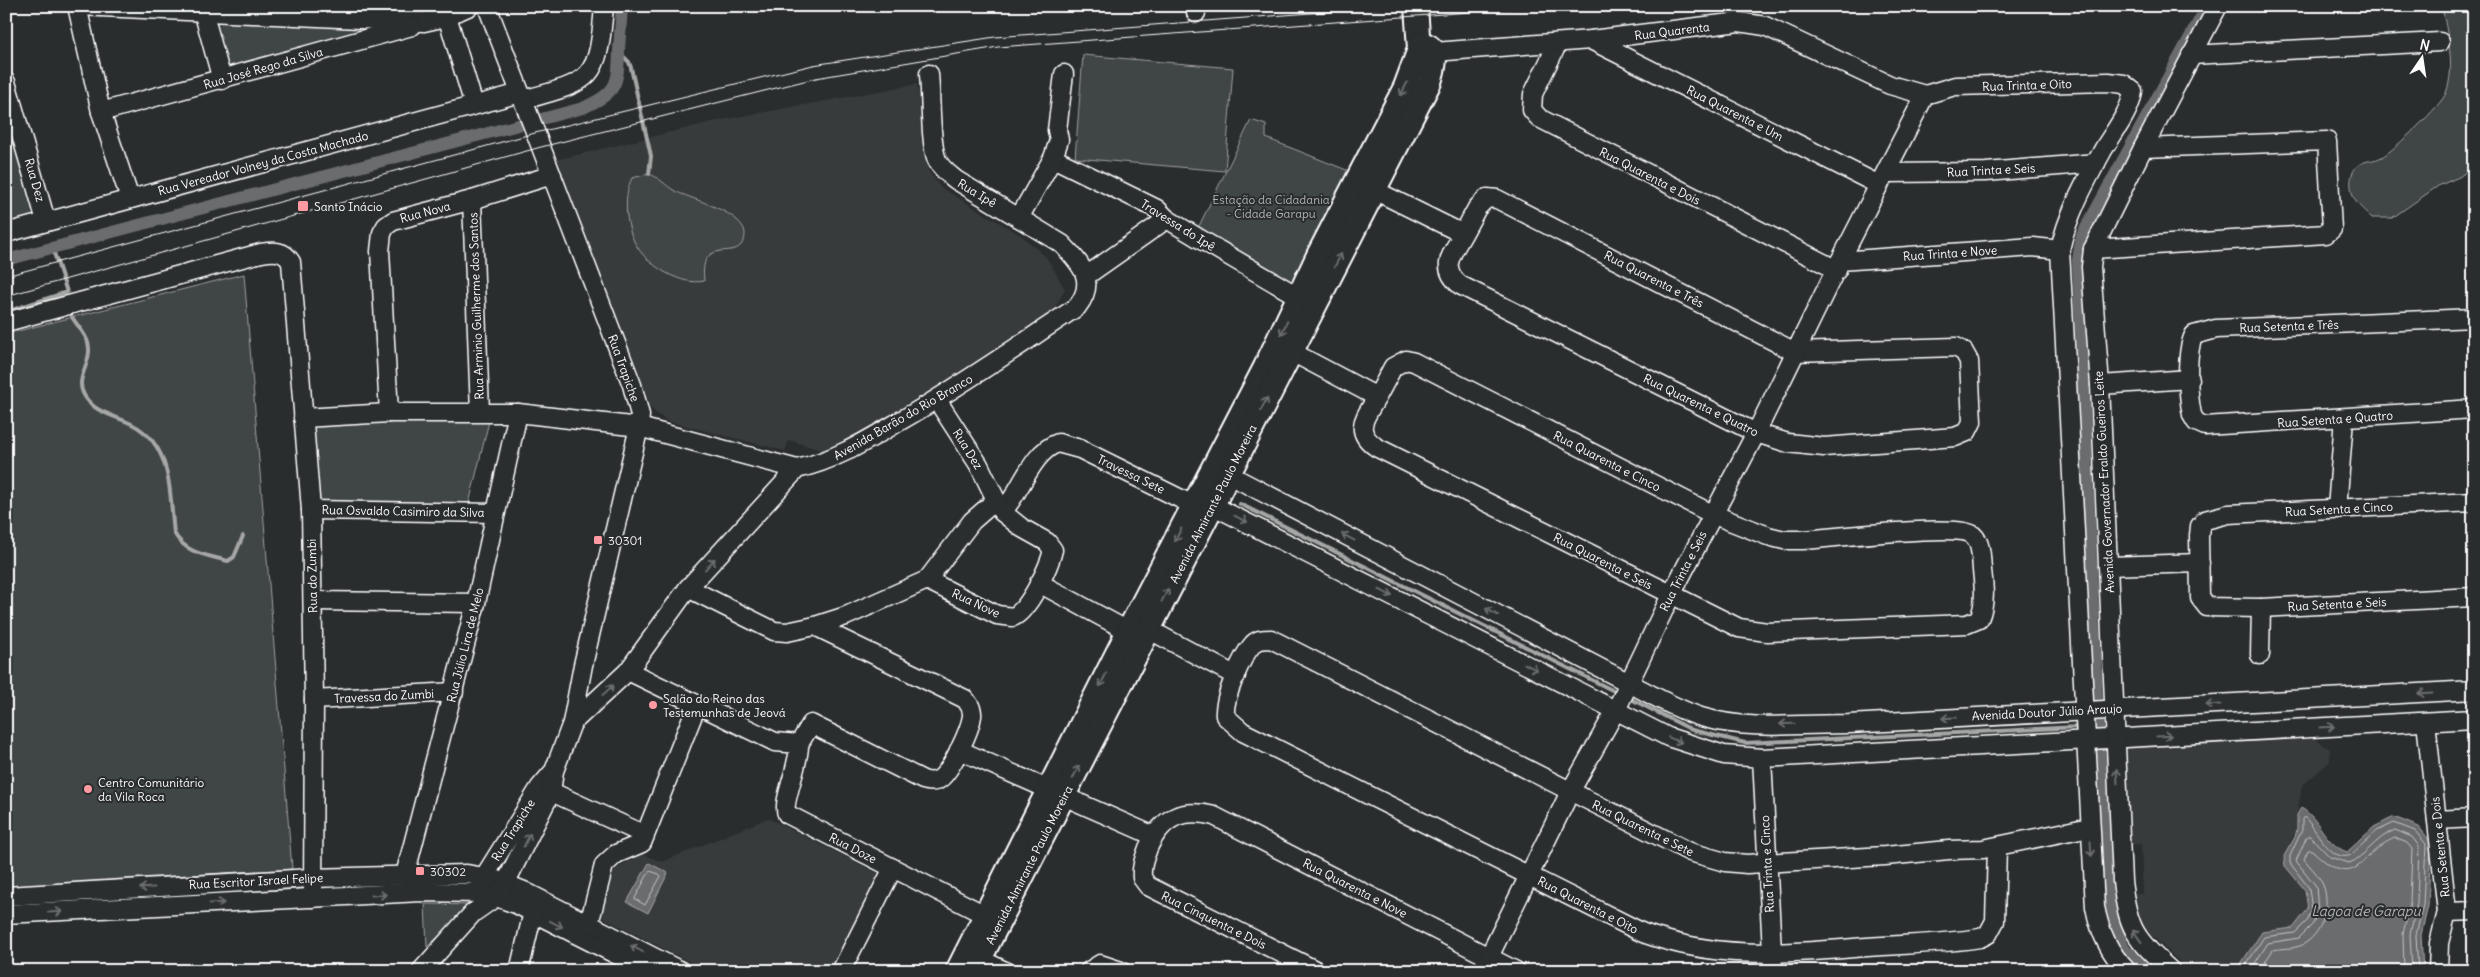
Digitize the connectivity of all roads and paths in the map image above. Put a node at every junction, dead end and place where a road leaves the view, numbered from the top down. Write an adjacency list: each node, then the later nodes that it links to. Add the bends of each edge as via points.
1 (78, 6): 7 (street); 22 (street)
2 (470, 6): 8 (street, Rua José Rego da Silva)
3 (487, 6): 21 (street, Rua Trapiche)
4 (604, 6): 21 (street, Rua Vereador Volney da Costa Machado, via 597,59 587,77)
5 (1416, 6): 13 (main road, Avenida Almirante Paulo Moreira)
6 (2218, 6): 14 (street, Avenida Governador Eraldo Gueiros Leite)
7 (203, 11): 9 (street); 17 (street)
8 (447, 16): 9 (street, Rua José Rego da Silva); 20 (street)
9 (424, 22): 17 (street, Rua José Rego da Silva)
10 (1591, 40): 12 (street, Rua Quarenta); 19 (street, Rua Quarenta, via 1739,22 1752,24 1772,29 1890,85); 27 (street, Rua Quarenta e Um)
11 (2440, 42): 14 (street)
12 (1558, 43): 13 (street, Rua Quarenta); 39 (street, Rua Quarenta e Dois, via 1533,94 1532,110 1539,118)
13 (1427, 48): 28 (main road, Avenida Almirante Paulo Moreira, via 1436,58 1430,82); 31 (main road, Avenida Almirante Paulo Moreira, one-way to 31, via 1416,59)
14 (2191, 55): 23 (street, Avenida Governador Eraldo Gueiros Leite)
15 (929, 74): 32 (street, Rua Ipê, via 936,160 956,180)
16 (1064, 74): 24 (street, via 1057,130 1059,140)
17 (222, 80): 22 (street, Rua José Rego da Silva)
18 (6, 82): 34 (street, Rua Dez)
19 (1925, 95): 25 (street, Rua Trinta e Oito, via 1954,86 2108,82 2130,86 2133,91 2130,104); 27 (street, Rua Trinta e Seis)
20 (474, 105): 21 (street, Rua Vereador Volney da Costa Machado); 29 (street, Rua Vereador Volney da Costa Machado)
21 (526, 107): 26 (street, Rua Trapiche)
22 (102, 112): 29 (street)
23 (2143, 148): 38 (street, Avenida Governador Eraldo Gueiros Leite); 38 (street, via 2327,142 2332,229 2326,234)
24 (1053, 158): 32 (street); 33 (street, Travessa do Ipê, via 1157,209)
25 (2096, 163): 27 (street, Rua Trinta e Seis); 37 (street, via 2065,228)
26 (552, 175): 30 (street, Rua Nova); 58 (street, Rua Trapiche, via 632,385 640,415)
27 (1882, 179): 39 (street, Rua Trinta e Seis)
28 (1374, 190): 31 (main road, Avenida Almirante Paulo Moreira); 36 (street)
29 (130, 200): 34 (street, Rua Vereador Volney da Costa Machado)
30 (472, 200): 52 (street, Rua Arminio Guilherme dos Santos); 53 (street, Rua Nova, via 401,218 386,226 382,234 380,251)
31 (1350, 215): 41 (main road, Avenida Almirante Paulo Moreira); 44 (main road, Avenida Almirante Paulo Moreira, one-way to 31)
32 (1019, 218): 40 (street, Rua Ipê, via 1062,244)
33 (1167, 219): 40 (street); 41 (street, Travessa do Ipê)
34 (46, 221): 35 (street, Rua Vereador Volney da Costa Machado)
35 (6, 233)
36 (1463, 234): 45 (street, Rua Quarenta e Três, via 1481,202 1487,198 1497,199); 59 (street, Rua Quarenta e Quatro, via 1449,259 1448,270 1451,278 1460,285)
37 (2060, 250): 39 (street, Rua Trinta e Nove, via 2042,247); 94 (street)
38 (2093, 250): 48 (street, Avenida Governador Eraldo Gueiros Leite, via 2092,286)
39 (1838, 265): 45 (street, Rua Trinta e Seis)
40 (1086, 276): 50 (street, Avenida Barão do Rio Branco, via 1088,286 1077,307)
41 (1299, 297): 61 (main road, Avenida Almirante Paulo Moreira, one-way to 61)
42 (2474, 318): 47 (street, Rua Setenta e Três, via 2216,328 2194,335 2189,344)
43 (6, 322): 55 (street, Rua do Zumbi, via 261,253 280,252 287,255 292,269)
44 (1290, 351): 49 (street); 61 (main road, Avenida Almirante Paulo Moreira, one-way to 44)
45 (1795, 352): 46 (street, Rua Quarenta e Três, via 1934,346 1956,347); 59 (street, Rua Trinta e Seis)
46 (1964, 352): 59 (street, Rua Quarenta e Quatro, via 1970,370 1972,422 1967,432 1955,437 1824,447 1788,443)
47 (2190, 379): 48 (street); 57 (street, Rua Setenta e Três, via 2190,406)
48 (2100, 385): 71 (street, Avenida Governador Eraldo Gueiros Leite)
49 (1377, 397): 68 (street, Rua Quarenta e Cinco, via 1393,367 1406,360 1414,362); 75 (street, Rua Quarenta e Seis, via 1361,431 1366,440 1376,447)
50 (937, 400): 60 (street, Avenida Barão do Rio Branco, via 840,456); 64 (street, Rua Dez, via 979,465)
51 (2474, 410): 56 (street, Rua Setenta e Quatro)
52 (480, 412): 53 (street, Rua Arminio Guilherme dos Santos); 54 (street, Rua Arminio Guilherme dos Santos)
53 (388, 413): 55 (street, Rua Arminio Guilherme dos Santos)
54 (518, 413): 58 (street, Rua Arminio Guilherme dos Santos); 67 (street, Rua Júlio Lira de Melo)
55 (303, 418): 66 (street, Rua do Zumbi)
56 (2344, 418): 57 (street, Rua Setenta e Quatro, via 2222,427); 65 (street)
57 (2196, 422)
58 (639, 427): 60 (street, Rua Arminio Guilherme dos Santos); 93 (street, Rua Trapiche)
59 (1756, 433): 68 (street, Rua Trinta e Seis)
60 (797, 469): 74 (street, Avenida Barão do Rio Branco, one-way to 60)
61 (1221, 471): 62 (main road, Avenida Almirante Paulo Moreira); 87 (street, one-way to 61)
62 (1201, 502): 64 (street, Travessa Sete, via 1068,444 1058,443 1048,448 1030,468 1015,497); 81 (main road, Avenida Almirante Paulo Moreira); 87 (street, Travessa Sete, one-way to 87)
63 (2474, 502): 65 (street, Rua Setenta e Cinco)
64 (998, 507): 72 (street, via 972,521); 73 (street, via 1022,528 1051,545 1051,556)
65 (2337, 509): 70 (street, Rua Setenta e Cinco, via 2228,514 2204,520 2200,526)
66 (311, 510): 67 (street, Rua Osvaldo Casimiro da Silva); 77 (street, Rua do Zumbi)
67 (495, 513): 78 (street, Rua Júlio Lira de Melo)
68 (1712, 514): 69 (street, Rua Quarenta e Cinco, via 1784,540); 75 (street, Rua Trinta e Seis)
69 (1961, 531): 75 (street, Rua Quarenta e Seis, via 1971,533 1979,541 1984,593 1979,619 1967,624 1752,631 1723,621)
70 (2200, 563): 71 (street); 79 (street, Rua Setenta e Seis, via 2202,604 2207,607)
71 (2108, 566): 90 (street, Avenida Governador Eraldo Gueiros Leite)
72 (927, 580): 73 (street, Rua Nove, via 997,615 1013,617 1024,608); 80 (street, via 846,616)
73 (1039, 583): 81 (street)
74 (688, 588): 80 (street, via 774,632); 83 (street, Avenida Barão do Rio Branco)
75 (1670, 595): 87 (street, Rua Trinta e Seis)
76 (2474, 597): 79 (street, Rua Setenta e Seis)
77 (313, 601): 78 (street); 88 (street, Rua do Zumbi)
78 (476, 603): 86 (street, Rua Júlio Lira de Melo)
79 (2261, 608): 82 (street)
80 (815, 626): 97 (street, via 965,699 972,708 972,715)
81 (1138, 630): 84 (street); 101 (main road, Avenida Almirante Paulo Moreira)
82 (2260, 655)
83 (628, 671): 89 (street); 93 (street, Avenida Barão do Rio Branco, one-way to 83)
84 (1236, 676): 100 (street, Rua Quarenta e Sete, via 1253,644 1261,638 1271,639); 111 (street, Rua Quarenta e Oito, via 1224,716 1243,732)
85 (2474, 690): 90 (street, Avenida Doutor Júlio Araujo, one-way to 90)
86 (454, 692): 88 (street, Travessa do Zumbi); 110 (street, Rua Júlio Lira de Melo)
87 (1622, 696): 94 (street, Avenida Doutor Júlio Araujo, one-way to 87, via 1748,725 1701,717); 98 (street, one-way to 98, via 1668,737 1724,755); 100 (street, Rua Trinta e Seis)
88 (314, 700): 112 (street, Rua do Zumbi)
89 (697, 705): 96 (street, via 764,738); 105 (street)
90 (2113, 708): 94 (street, Avenida Doutor Júlio Araujo); 95 (street, Avenida Governador Eraldo Gueiros Leite)
91 (2474, 719): 92 (street)
92 (2426, 722): 95 (street, one-way to 92); 103 (street, Rua Setenta e Dois)
93 (572, 723): 99 (street, Rua Trapiche)
94 (2086, 725): 95 (street); 98 (street); 104 (street)
95 (2116, 739): 139 (street, Avenida Governador Eraldo Gueiros Leite, one-way to 95, via 2132,930 2125,906)
96 (799, 744): 97 (street, via 811,724 929,782 942,778); 109 (street, Rua Doze, via 798,763 784,804 787,814)
97 (959, 750): 101 (street)
98 (1762, 758): 108 (street, Rua Trinta e Cinco)
99 (546, 789): 105 (street); 113 (street, Rua Trapiche); 114 (street, Rua Trapiche, one-way to 99)
100 (1570, 792): 108 (street, Rua Quarenta e Sete, via 1690,852 1725,862); 111 (street, Rua Trinta e Seis)
101 (1055, 793): 106 (street); 122 (main road, Avenida Almirante Paulo Moreira); 126 (main road, Avenida Almirante Paulo Moreira)
102 (2474, 818): 103 (street)
103 (2437, 820): 120 (street, Rua Setenta e Dois)
104 (2090, 827): 107 (street, Rua Quarenta e Sete); 138 (street, one-way to 138, via 2099,928 2107,946)
105 (645, 835): 123 (street, via 642,843 616,854 604,866)
106 (1154, 836): 125 (street, Rua Quarenta e Nove, via 1166,821 1192,813 1214,816); 136 (street, Rua Cinquenta e Dois, via 1142,868 1142,878 1148,886)
107 (1998, 847): 108 (street, Rua Quarenta e Sete); 124 (street, Rua Quarenta e Oito, via 1996,914 1988,934 1980,938)
108 (1766, 863): 124 (street, Rua Trinta e Cinco)
109 (893, 868): 122 (street, Rua Doze); 132 (street)
110 (405, 875): 112 (street, Rua Escritor Israel Felipe); 113 (street, Rua Escritor Israel Felipe, via 449,874)
111 (1529, 875): 124 (street, Rua Quarenta e Oito, via 1642,933 1669,942); 125 (street, Rua Trinta e Seis)
112 (311, 878): 115 (street, Rua Escritor Israel Felipe, one-way to 115); 116 (street, Rua do Zumbi)
113 (481, 885): 114 (street, Rua Escritor Israel Felipe); 116 (street, Rua Escritor Israel Felipe, one-way to 113, via 435,892); 118 (street, Rua Trapiche)
114 (501, 890): 118 (street); 119 (street); 123 (street)
115 (6, 896)
116 (313, 898): 121 (street, Rua Escritor Israel Felipe, one-way to 116)
117 (2474, 911): 120 (street)
118 (473, 912): 128 (street)
119 (533, 912): 129 (street); 130 (street, one-way to 130)
120 (2447, 912): 140 (street, Rua Setenta e Dois, via 2439,943)
121 (6, 914)
122 (985, 915): 133 (main road, Avenida Almirante Paulo Moreira)
123 (589, 924): 131 (street, one-way to 123)
124 (1772, 962)
125 (1486, 964): 137 (street, Rua Quarenta e Nove)
126 (977, 965): 134 (street)
127 (1094, 968): 135 (street)
128 (421, 971)
129 (519, 971)
130 (649, 971)
131 (681, 971)
132 (841, 971)
133 (956, 971)
134 (1005, 971)
135 (1121, 971)
136 (1317, 971)
137 (1516, 971)
138 (2127, 971)
139 (2171, 971)
140 (2438, 971)

